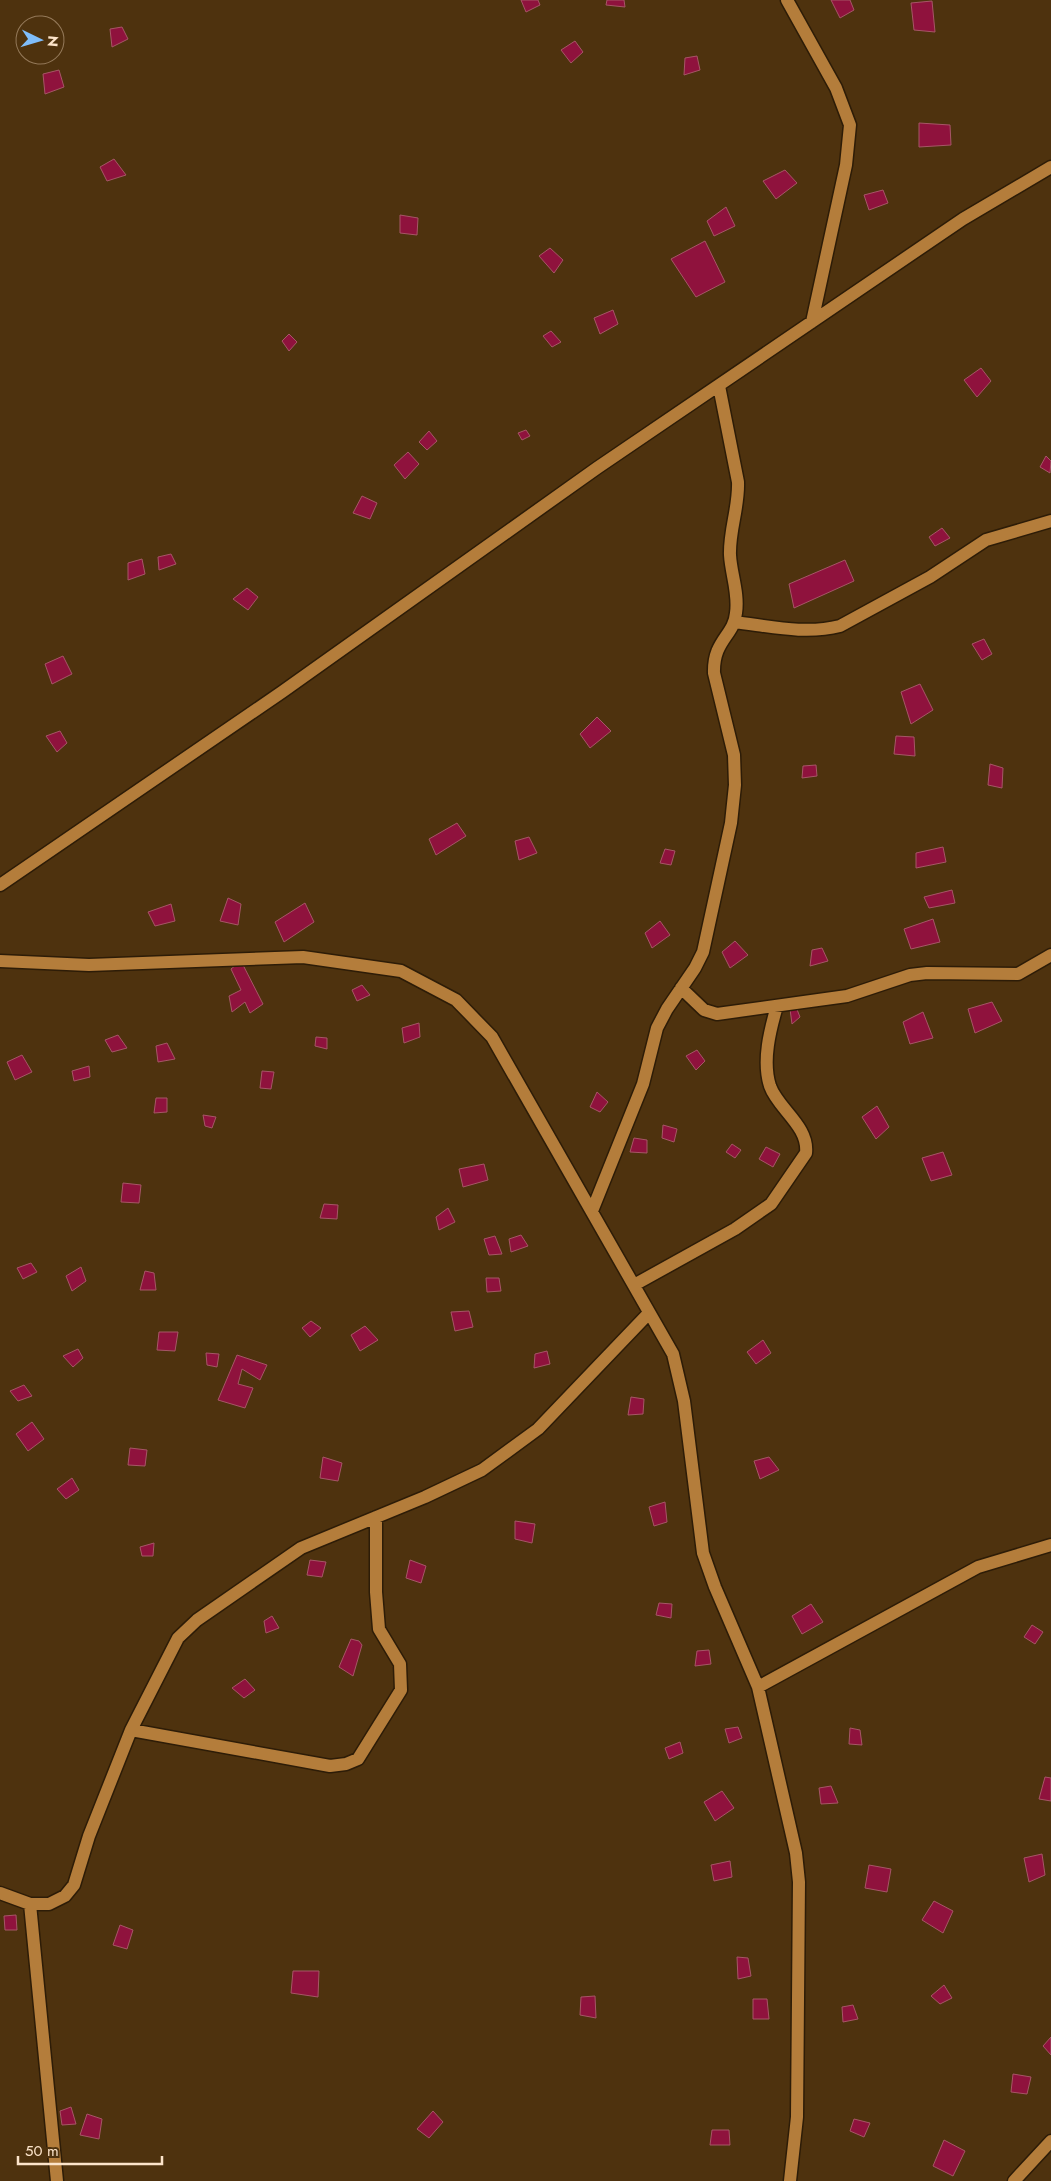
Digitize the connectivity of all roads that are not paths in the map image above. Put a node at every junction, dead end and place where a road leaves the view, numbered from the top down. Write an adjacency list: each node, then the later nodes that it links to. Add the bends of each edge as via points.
1 (787, 0): 3 (street, via 836,88 850,125 846,165)
2 (1051, 167): 3 (street, via 963,219)
3 (812, 322): 4 (street)
4 (720, 386): 6 (street, via 738,482 730,547); 7 (street, via 597,468 282,692)
5 (1051, 521): 6 (street, via 986,540 930,577 840,626 806,630)
6 (734, 622): 10 (street, via 715,651 714,662 734,755 731,823 703,952)
7 (0, 885)
8 (1051, 955): 11 (street, via 1018,974 910,975 847,996)
9 (0, 961): 12 (street, via 89,965 303,957 401,971 456,1000 492,1037)
10 (681, 988): 11 (street, via 710,1014); 12 (street, via 657,1028 643,1084)
11 (777, 1006): 13 (street, via 768,1056 771,1087 804,1136 806,1153 771,1204 735,1229)
12 (592, 1211): 13 (street)
13 (634, 1285): 14 (street)
14 (649, 1313): 15 (street, via 538,1429 482,1470); 17 (street, via 673,1354 684,1401 703,1553)
15 (376, 1517): 18 (street, via 301,1548 197,1620 178,1638); 18 (street, via 379,1629 400,1664 402,1678 401,1690 358,1759 330,1766)
16 (1051, 1544): 17 (street, via 978,1566)
17 (758, 1687): 23 (street, via 796,1853 799,1882 797,2117)
18 (131, 1730): 20 (street, via 89,1836 74,1885 65,1896 49,1904)
19 (0, 1894): 20 (street)
20 (30, 1904): 22 (street)
21 (1051, 2141): 24 (street)
22 (57, 2181)
23 (790, 2181)
24 (1014, 2181)

